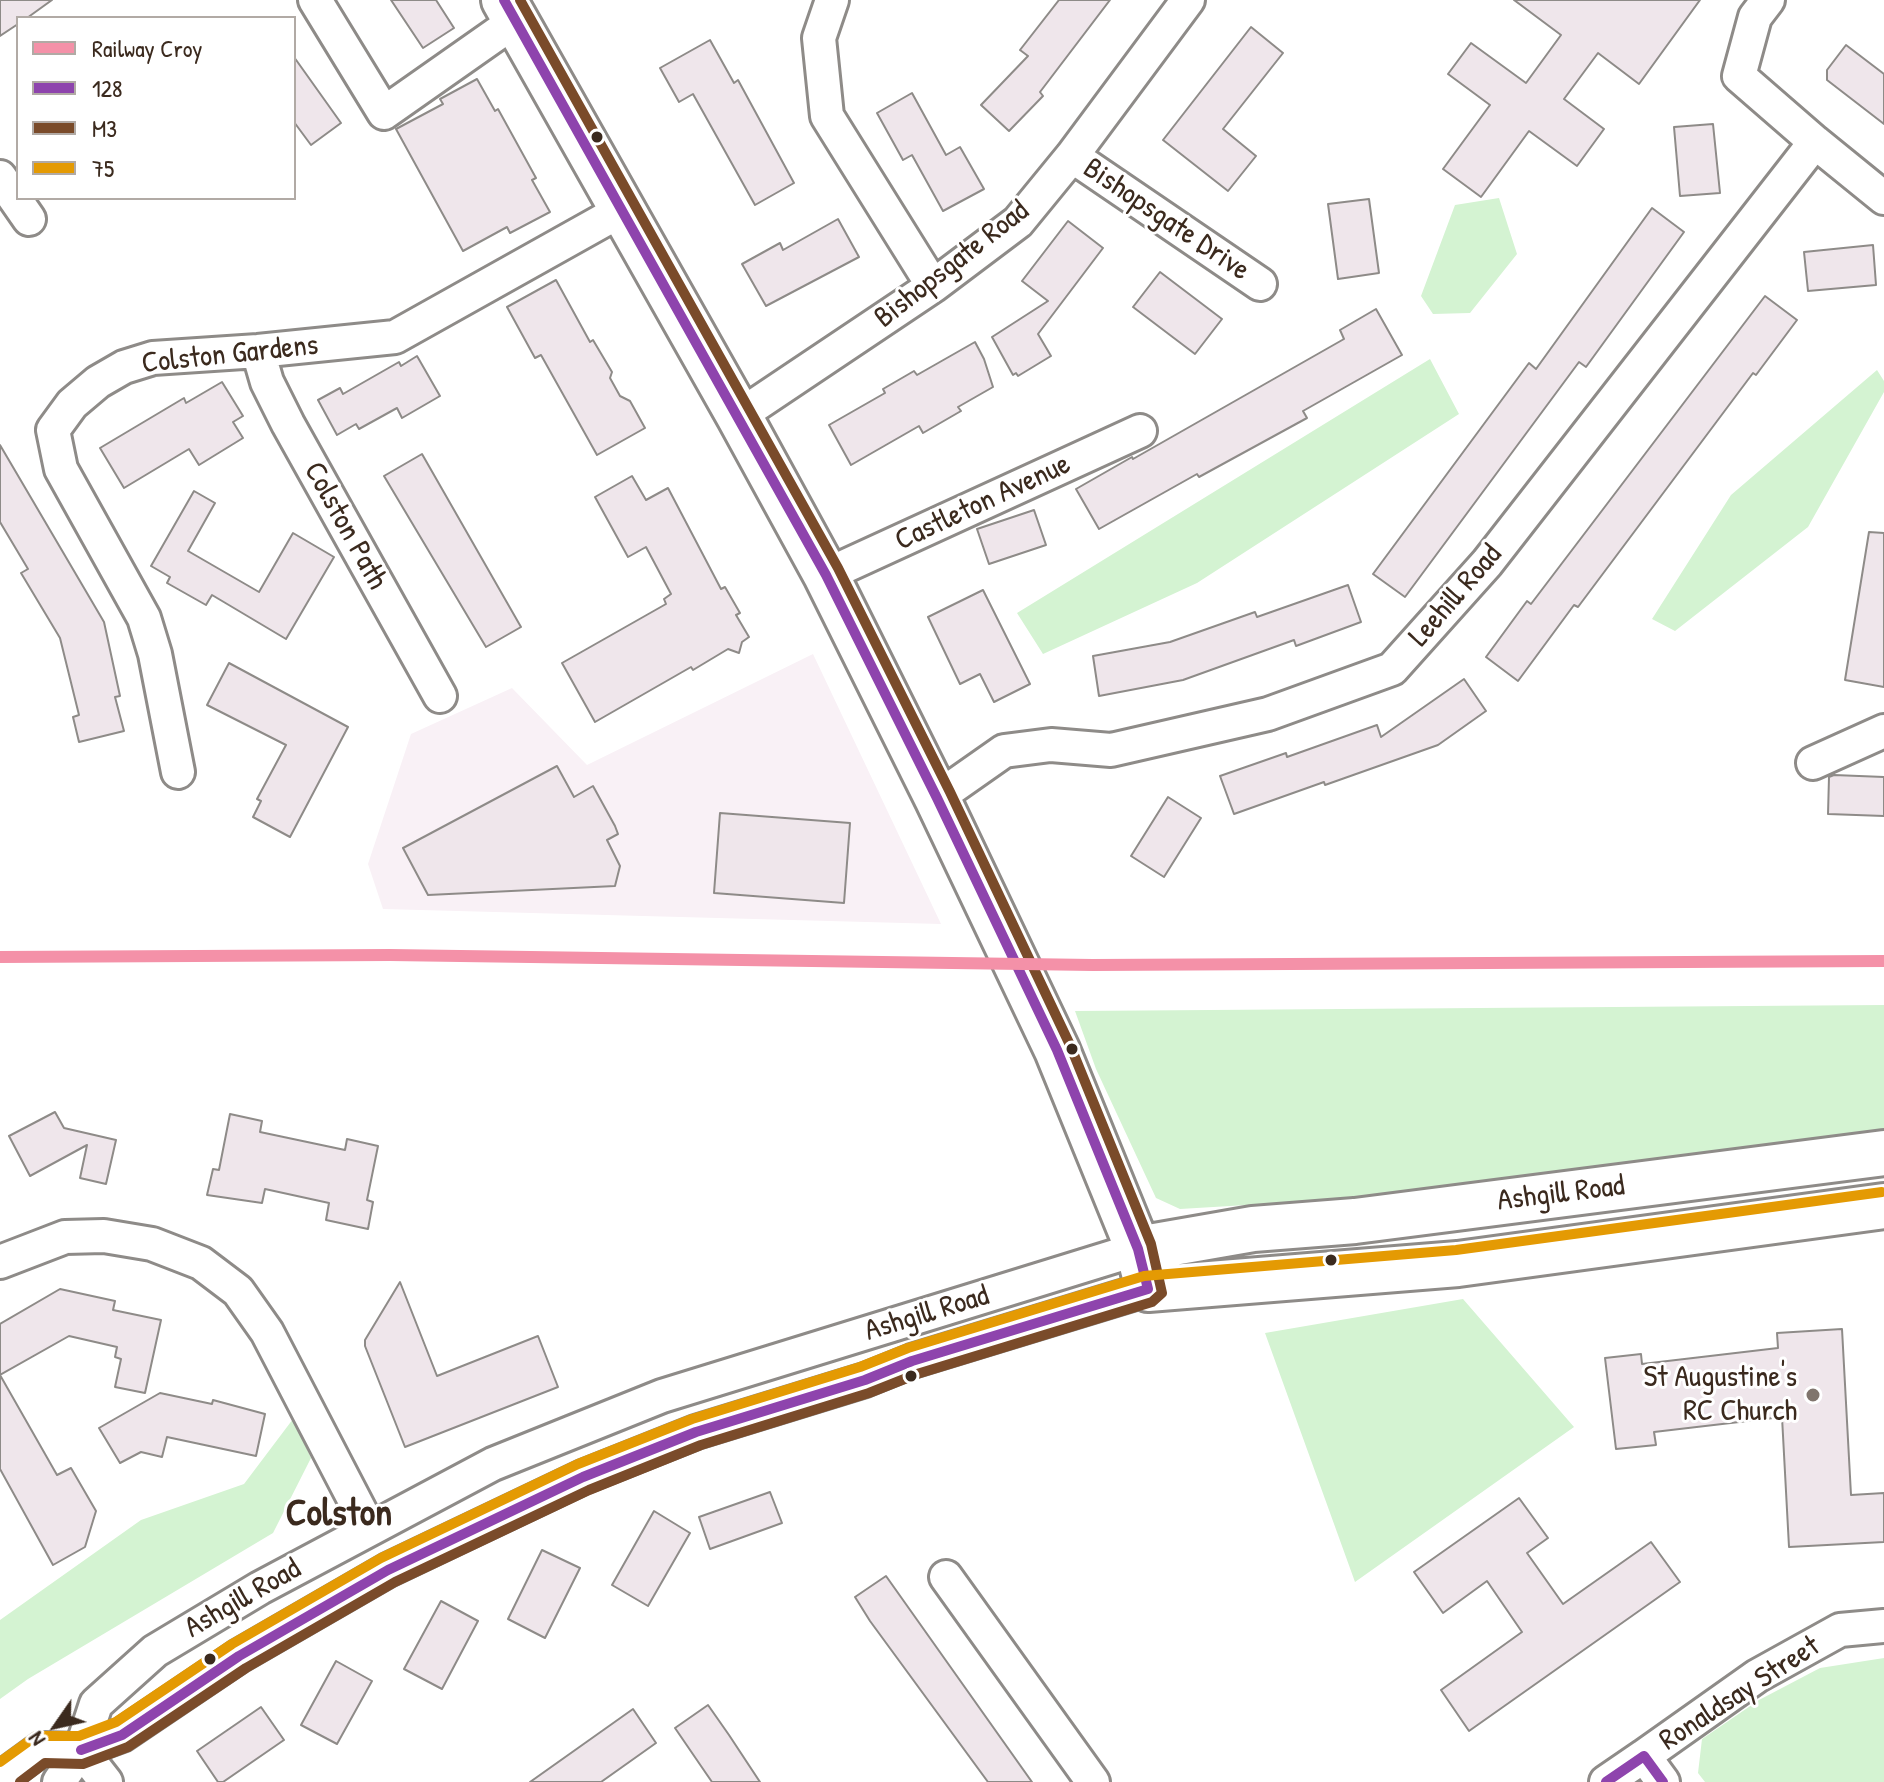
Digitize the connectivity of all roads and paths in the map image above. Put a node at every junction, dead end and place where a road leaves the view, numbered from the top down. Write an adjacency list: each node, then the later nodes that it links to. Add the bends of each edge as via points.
1 (315, 0): 5 (street, via 384,113)
2 (832, 0): 13 (street, via 819,38 827,116)
3 (1188, 0): 7 (street, Bishopsgate Road)
4 (1768, 0): 6 (street, via 1755,17 1739,76)
5 (510, 10): 10 (street)
6 (1815, 142): 9 (street); 22 (street, Leehill Road, via 1487,563 1392,669 1268,714 1111,750 1051,745 1004,751)
7 (1072, 156): 12 (street, Bishopsgate Drive); 13 (street, Bishopsgate Road, via 1018,222)
8 (0, 177): 11 (street)
9 (1884, 198)
10 (622, 210): 14 (street, Colston Gardens, via 395,337); 15 (street)
11 (29, 219)
12 (1260, 284)
13 (933, 286): 15 (street, Bishopsgate Road)
14 (258, 351): 18 (street, Colston Path, via 288,424); 21 (street, Colston Gardens, via 153,358 124,367 72,404 53,430 61,469 144,618)
15 (739, 416): 17 (street)
16 (1140, 431): 17 (street, Castleton Avenue)
17 (826, 575): 22 (street)
18 (440, 696)
19 (1884, 731): 20 (street)
20 (1813, 763)
21 (178, 772)
22 (937, 798): 26 (street, via 1057,1050)
23 (1884, 1153): 26 (street, Ashgill Road, via 1355,1221 1253,1229)
24 (1884, 1206): 26 (street, Ashgill Road, via 1458,1264)
25 (0, 1262): 27 (street, via 65,1237 104,1236 152,1244 201,1263 238,1291 267,1332)
26 (1143, 1269): 27 (street, Ashgill Road, via 662,1396 493,1464); 30 (street, Ashgill Road, via 865,1380 696,1432 583,1477 388,1570 239,1656 122,1735)
27 (369, 1528): 30 (street, Ashgill Road, via 155,1651 96,1704)
28 (946, 1577): 35 (street)
29 (1884, 1626): 31 (street, Ronaldsay Street, via 1840,1630 1757,1676)
30 (81, 1750): 32 (street, Ashgill Road, via 41,1749); 33 (street, Ashgill Road); 34 (street)
31 (1644, 1756): 36 (street, Ronaldsay Street); 37 (street)
32 (0, 1779)
33 (59, 1782)
34 (106, 1782)
35 (1093, 1782)
36 (1606, 1782)
37 (1663, 1782)

